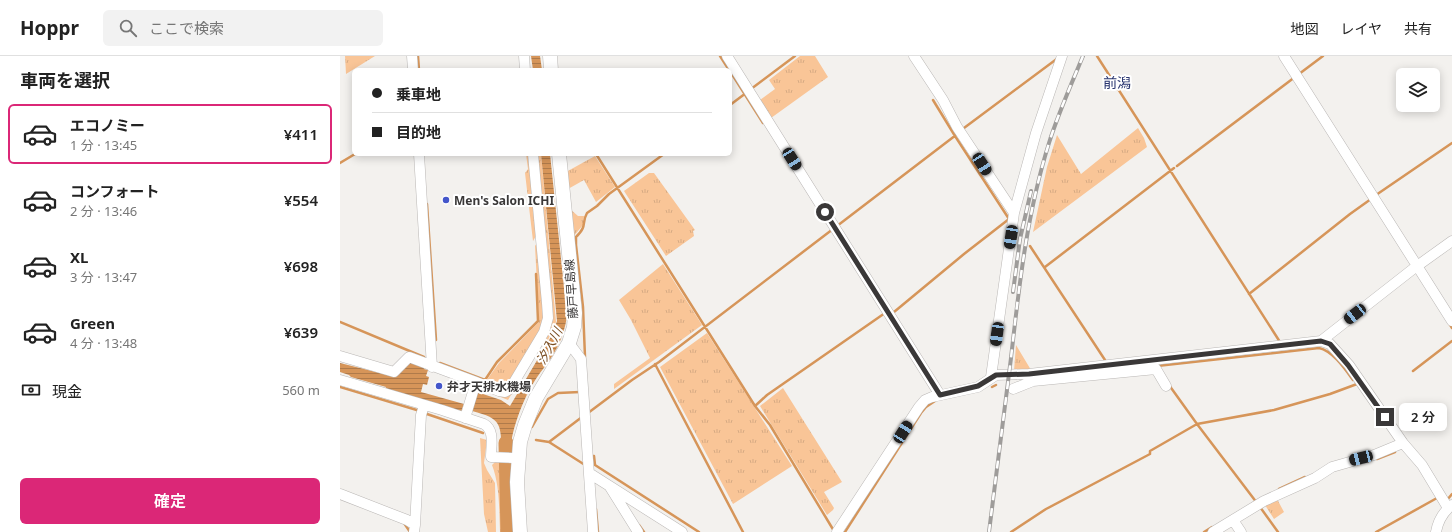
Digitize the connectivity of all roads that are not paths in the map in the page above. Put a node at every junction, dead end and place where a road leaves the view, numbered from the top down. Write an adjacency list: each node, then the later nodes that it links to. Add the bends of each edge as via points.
1 (412, 56): 8 (street)
2 (524, 56): 9 (street)
3 (550, 56): 10 (main road)
4 (727, 56): 29 (street)
5 (914, 56): 14 (street)
6 (1284, 56): 16 (street)
7 (1062, 58): 14 (street, via 1036,133)
8 (413, 68)
9 (525, 68)
10 (551, 68)
11 (418, 156): 22 (street)
12 (533, 156): 26 (street, via 547,325 510,389 505,392 499,391)
13 (559, 156): 19 (main road, 藤戸早島線, via 575,313 574,327)
14 (1014, 213): 23 (street)
15 (1452, 241): 16 (street)
16 (1415, 267): 17 (street); 18 (street)
17 (1452, 321)
18 (1321, 341): 21 (street); 32 (street, via 1330,344 1348,365)
19 (568, 343): 33 (main road, 藤戸早島線, via 530,411); 34 (street, via 581,359)
20 (340, 356): 22 (street, via 394,372 410,357)
21 (1153, 365): 24 (street); 27 (street)
22 (432, 366): 26 (street)
23 (992, 377): 24 (street, via 996,375); 29 (street, via 978,386)
24 (1033, 378): 28 (street)
25 (340, 380): 30 (street)
26 (476, 382): 31 (street)
27 (1166, 386)
28 (1013, 389)
29 (940, 395): 44 (street, via 925,400 919,407)
30 (423, 410): 31 (street); 39 (street)
31 (465, 418): 33 (street, via 489,427 491,457)
32 (1403, 443): 37 (street, via 1422,465); 38 (street, via 1374,455 1336,465 1316,478 1258,505)
33 (516, 457): 40 (main road, 藤戸早島線)
34 (588, 469): 35 (street); 41 (street)
35 (609, 485): 42 (street); 43 (street)
36 (340, 494): 39 (street, via 407,520)
37 (1447, 504): 47 (street)
38 (1233, 520): 45 (street); 46 (street)
39 (414, 528)
40 (520, 532)
41 (593, 532)
42 (638, 532)
43 (682, 532)
44 (838, 532)
45 (1213, 532)
46 (1241, 532)
47 (1436, 532)

